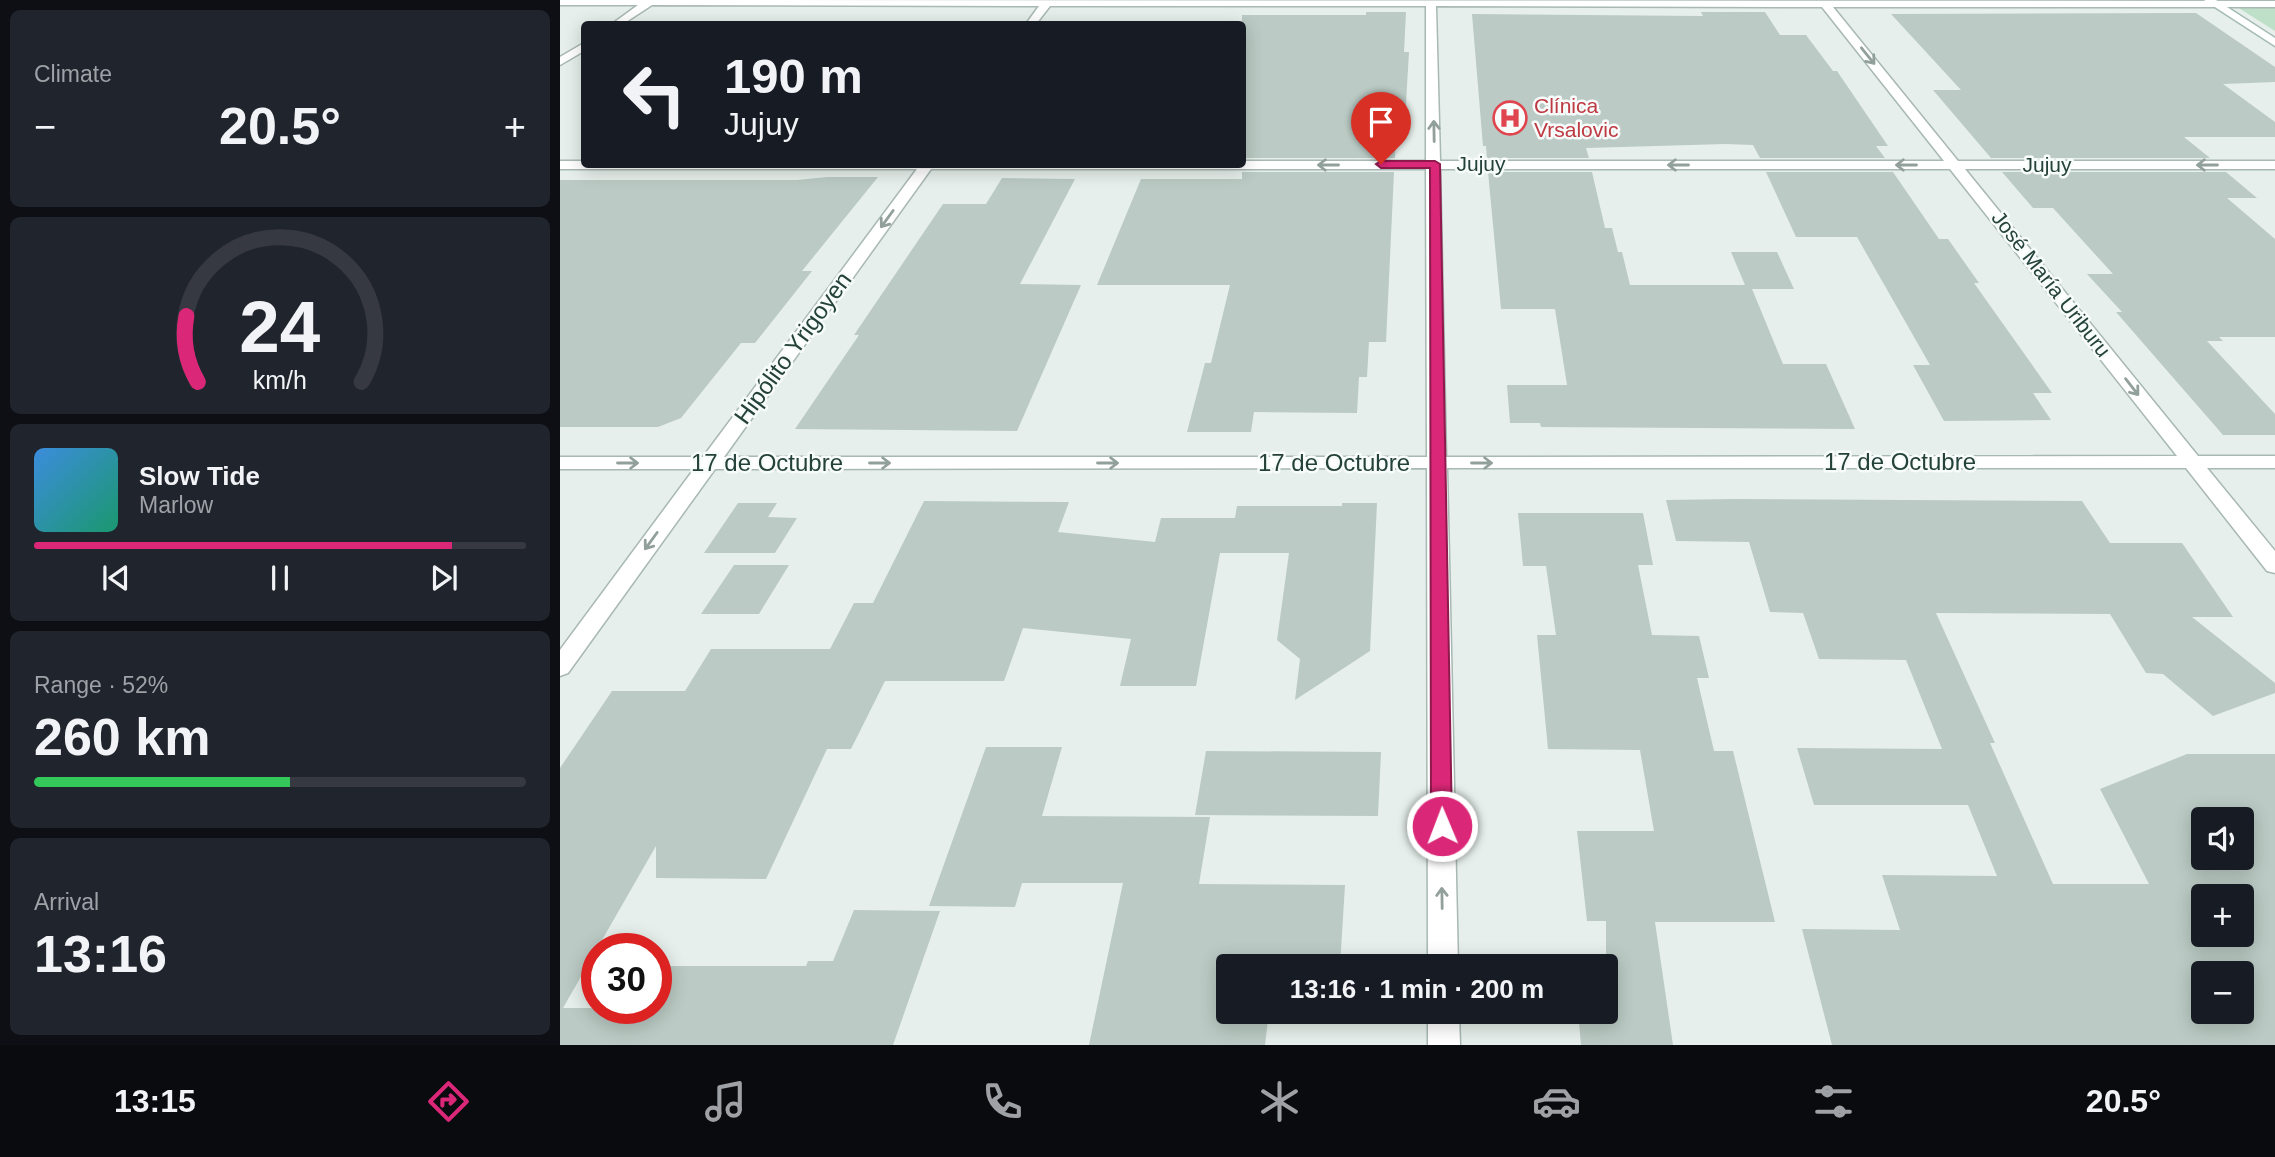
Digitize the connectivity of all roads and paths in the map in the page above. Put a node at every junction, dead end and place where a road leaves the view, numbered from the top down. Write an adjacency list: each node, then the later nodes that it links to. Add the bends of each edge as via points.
1 (652, 1): 2 (street); 4 (street); 8 (street)
2 (1048, 1): 3 (street); 9 (street)
3 (1431, 1): 6 (street); 14 (street, one-way to 3)
4 (560, 2)
5 (2212, 2): 6 (street); 7 (street); 10 (street)
6 (1825, 3): 17 (street, José María Uriburu, one-way to 17)
7 (2275, 4)
8 (622, 21)
9 (1033, 21)
10 (2275, 43)
11 (581, 48): 12 (street)
12 (560, 62)
13 (1246, 164): 14 (street, Jujuy, one-way to 13)
14 (1435, 164): 17 (street, Jujuy, one-way to 14); 24 (street)
15 (560, 165): 16 (street, Jujuy)
16 (581, 165)
17 (1957, 165): 18 (street, Jujuy, one-way to 17); 21 (street, José María Uriburu, one-way to 21)
18 (2275, 165)
19 (926, 168): 20 (street, Hipólito Yrigoyen, one-way to 20)
20 (709, 462): 23 (street, 17 de Octubre, one-way to 20); 24 (street, 17 de Octubre, one-way to 24); 26 (street, Hipólito Yrigoyen, one-way to 26)
21 (2192, 462): 22 (street, 17 de Octubre); 24 (street, 17 de Octubre, one-way to 21); 25 (street, José María Uriburu)
22 (2275, 462)
23 (560, 463)
24 (1438, 463): 27 (street, one-way to 24)
25 (2275, 566)
26 (560, 667)
27 (1443, 954)
28 (1444, 1024): 29 (street)
29 (1444, 1045)

